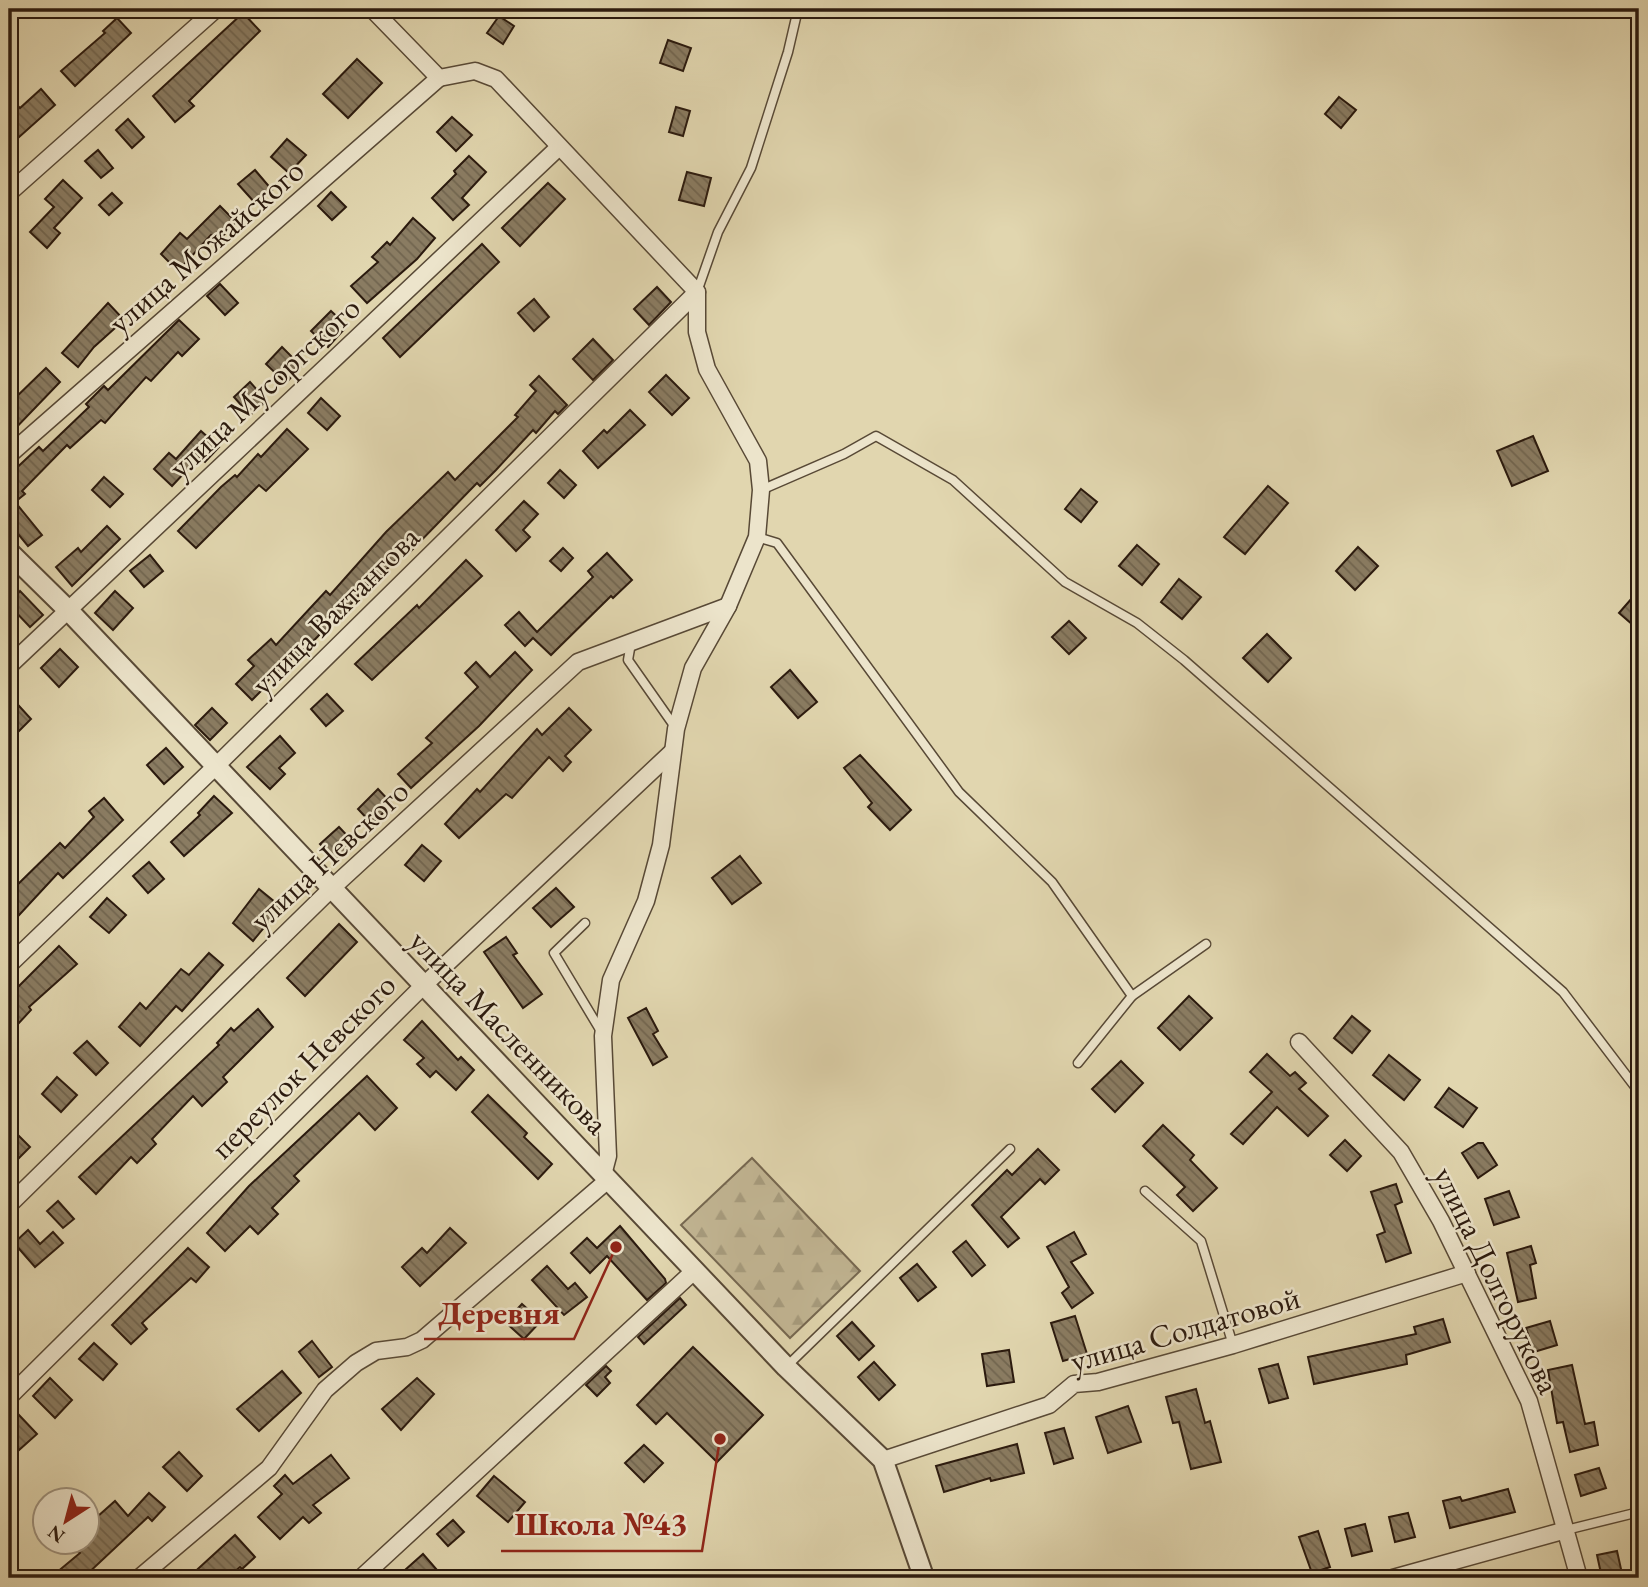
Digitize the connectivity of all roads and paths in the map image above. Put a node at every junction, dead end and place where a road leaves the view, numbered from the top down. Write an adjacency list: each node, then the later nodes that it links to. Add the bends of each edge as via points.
1 (216, 9): 6 (street)
2 (372, 9): 4 (street)
3 (798, 9): 7 (lane, via 751,168 718,232)
4 (439, 78): 5 (street, via 475,71 496,79); 8 (street, улица Можайского)
5 (558, 148): 7 (street); 13 (street, улица Мусоргского)
6 (9, 193)
7 (697, 292): 9 (street, via 697,332 707,369 758,461); 18 (street, улица Вахтангова)
8 (9, 455)
9 (761, 489): 10 (street); 28 (lane, via 876,436 953,480 1065,582 1137,623 1184,660 1563,992)
10 (757, 537): 12 (street); 24 (lane, via 777,542 959,792 1052,882)
11 (9, 552): 13 (street, улица Масленникова)
12 (728, 606): 14 (street, улица Невского); 16 (street, via 693,668)
13 (68, 610): 15 (street, улица Мусоргского); 18 (street, улица Масленникова)
14 (631, 642): 16 (lane, via 628,660); 19 (street, улица Невского, via 578,662)
15 (9, 666)
16 (676, 729): 17 (street)
17 (672, 752): 23 (street, переулок Невского); 25 (street, via 662,845 646,901 611,980)
18 (216, 766): 19 (street, улица Масленникова); 22 (street, улица Вахтангова)
19 (332, 888): 23 (street, улица Масленникова); 32 (street, улица Невского)
20 (585, 923): 25 (lane, via 554,953)
21 (1206, 944): 24 (lane)
22 (9, 965)
23 (423, 986): 30 (street, улица Масленникова); 37 (street, переулок Невского)
24 (1132, 996): 27 (lane)
25 (603, 1035): 30 (street)
26 (1299, 1042): 34 (street, улица Долгорукова, via 1401,1152)
27 (1078, 1063)
28 (1639, 1092)
29 (1010, 1149): 36 (lane)
30 (606, 1177): 33 (street, улица Масленникова); 41 (street, via 422,1340 376,1352 356,1363 325,1390 269,1468)
31 (1145, 1191): 35 (lane, via 1201,1241)
32 (9, 1205)
33 (694, 1271): 36 (street, улица Масленникова); 42 (street)
34 (1467, 1273): 35 (street, улица Солдатовой); 40 (street, улица Долгорукова, via 1529,1401)
35 (1233, 1345): 38 (street, улица Солдатовой, via 1098,1382 1074,1384 1049,1405)
36 (786, 1367): 38 (street, улица Масленникова)
37 (9, 1398)
38 (883, 1460): 43 (street, улица Масленникова)
39 (1639, 1511): 40 (lane)
40 (1566, 1530): 44 (street); 45 (street, улица Долгорукова)
41 (139, 1578)
42 (361, 1578)
43 (924, 1578)
44 (1393, 1578)
45 (1579, 1578)

